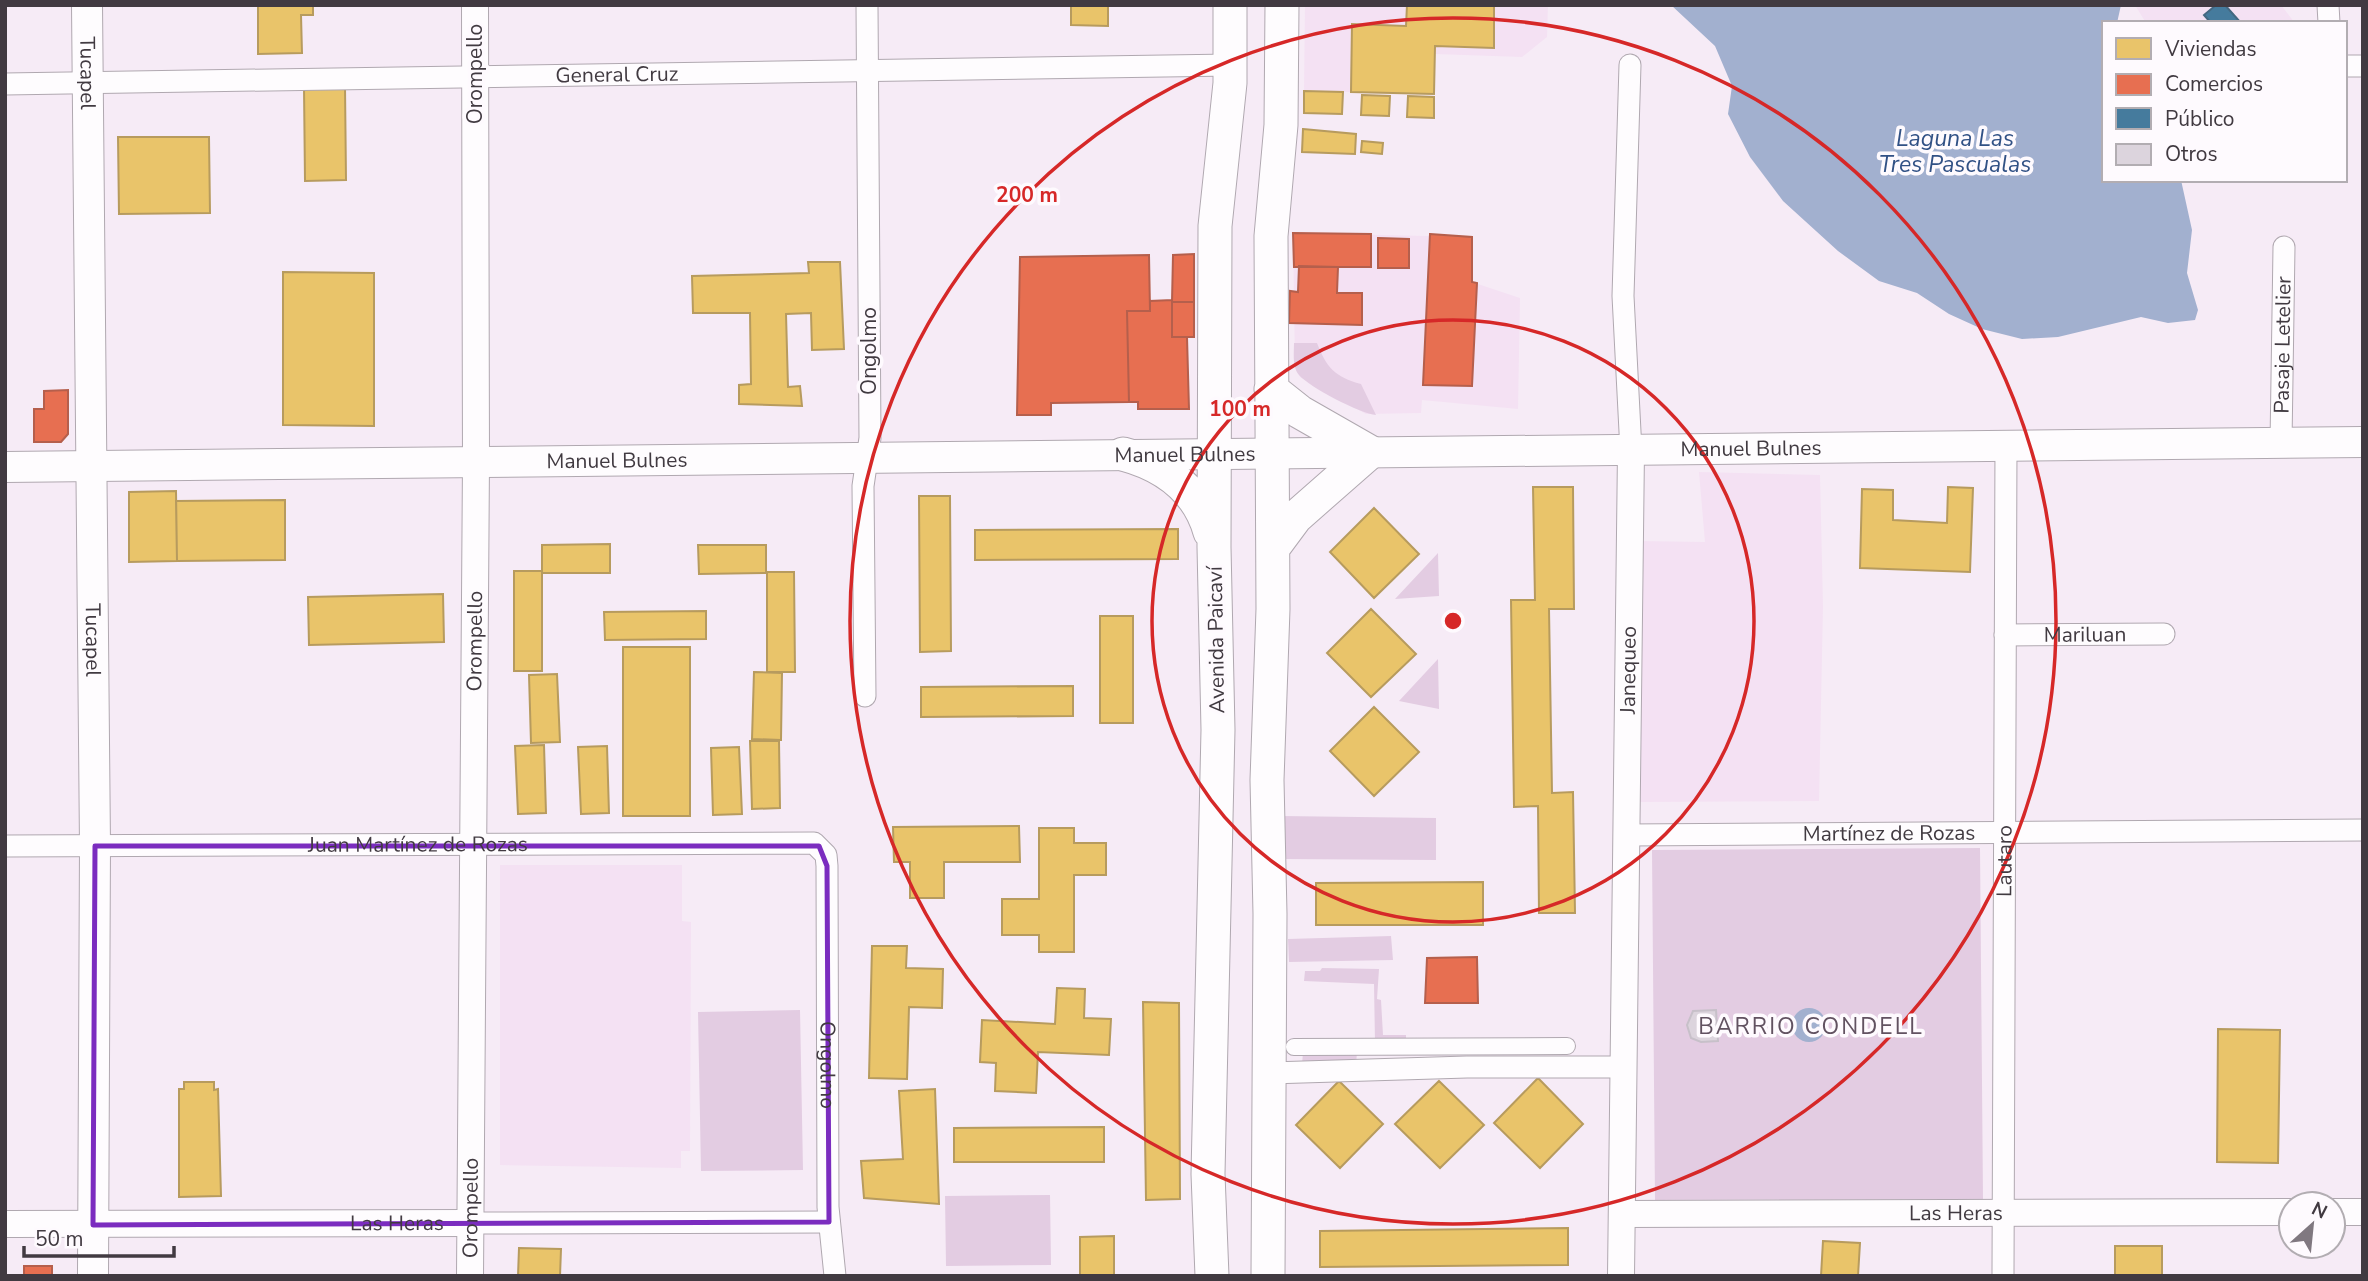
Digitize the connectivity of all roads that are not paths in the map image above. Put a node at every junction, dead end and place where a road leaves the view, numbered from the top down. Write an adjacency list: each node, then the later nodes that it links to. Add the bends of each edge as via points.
1 (86, 5): 10 (main road, Tucapel)
2 (475, 5): 9 (street, Orompello)
3 (867, 5): 8 (street, Ongolmo)
4 (1230, 5): 6 (main road, Avenida Paicaví)
5 (1282, 5): 13 (main road, via 1281,125 1271,236)
6 (1231, 65): 8 (street, General Cruz); 21 (main road, Avenida Paicaví, via 1215,226)
7 (1630, 65): 17 (street, Janequeo, via 1623,296)
8 (868, 71): 9 (street, General Cruz); 22 (street, Ongolmo)
9 (476, 76): 10 (street, General Cruz); 23 (street, Orompello)
10 (87, 82): 11 (street, General Cruz); 24 (main road, Tucapel)
11 (5, 84)
12 (2284, 247): 15 (street, Pasaje Letelier)
13 (1271, 388): 18 (main road, via 1300,412); 19 (main road)
14 (2363, 442): 15 (main road, Manuel Bulnes)
15 (2281, 443): 16 (main road, Manuel Bulnes)
16 (2006, 445): 17 (main road, Manuel Bulnes); 29 (street, Lautaro)
17 (1631, 451): 18 (main road, Manuel Bulnes); 33 (street, Janequeo)
18 (1370, 452): 19 (main road, Manuel Bulnes); 27 (main road, via 1296,517)
19 (1272, 453): 21 (main road, Manuel Bulnes); 27 (main road)
20 (1123, 454): 21 (main road, Manuel Bulnes); 22 (main road, Manuel Bulnes); 26 (main road, via 1154,465 1186,488 1201,509)
21 (1214, 454): 26 (main road, Avenida Paicaví)
22 (867, 457): 23 (main road, Manuel Bulnes); 30 (street, Ongolmo, via 863,486)
23 (477, 462): 24 (main road, Manuel Bulnes); 34 (street, Orompello)
24 (90, 466): 25 (main road, Manuel Bulnes); 36 (main road, Tucapel)
25 (5, 467)
26 (1214, 547): 52 (main road, Avenida Paicaví, via 1218,751 1208,1174)
27 (1273, 548): 41 (main road, via 1267,780)
28 (2164, 634): 29 (street, Mariluan)
29 (2005, 635): 32 (street, Lautaro)
30 (865, 696)
31 (2363, 830): 32 (street, Martínez de Rozas)
32 (2004, 832): 33 (street, Martínez de Rozas); 44 (street, Lautaro)
33 (1627, 835): 40 (street, Janequeo)
34 (474, 845): 36 (street, Juan Martínez de Rozas); 37 (street, Juan Martínez de Rozas, via 808,842); 46 (street, Orompello)
35 (5, 846): 36 (street, Juan Martínez de Rozas)
36 (96, 846): 48 (main road, Tucapel)
37 (826, 855): 45 (street, Ongolmo)
38 (1567, 1046): 39 (street)
39 (1294, 1047)
40 (1624, 1067): 41 (street, via 1467,1066); 43 (street, Janequeo)
41 (1269, 1073): 53 (main road)
42 (2277, 1212): 44 (street, Las Heras)
43 (1622, 1214): 44 (street, Las Heras); 54 (street, Janequeo)
44 (2003, 1214): 55 (street, Lautaro)
45 (829, 1222): 46 (street, Las Heras); 51 (street, Ongolmo)
46 (471, 1223): 48 (street, Las Heras); 50 (street, Orompello)
47 (5, 1224): 48 (street, Las Heras)
48 (93, 1225): 49 (main road, Tucapel)
49 (93, 1276)
50 (470, 1276)
51 (835, 1276)
52 (1212, 1276)
53 (1268, 1276)
54 (1621, 1276)
55 (2003, 1276)

